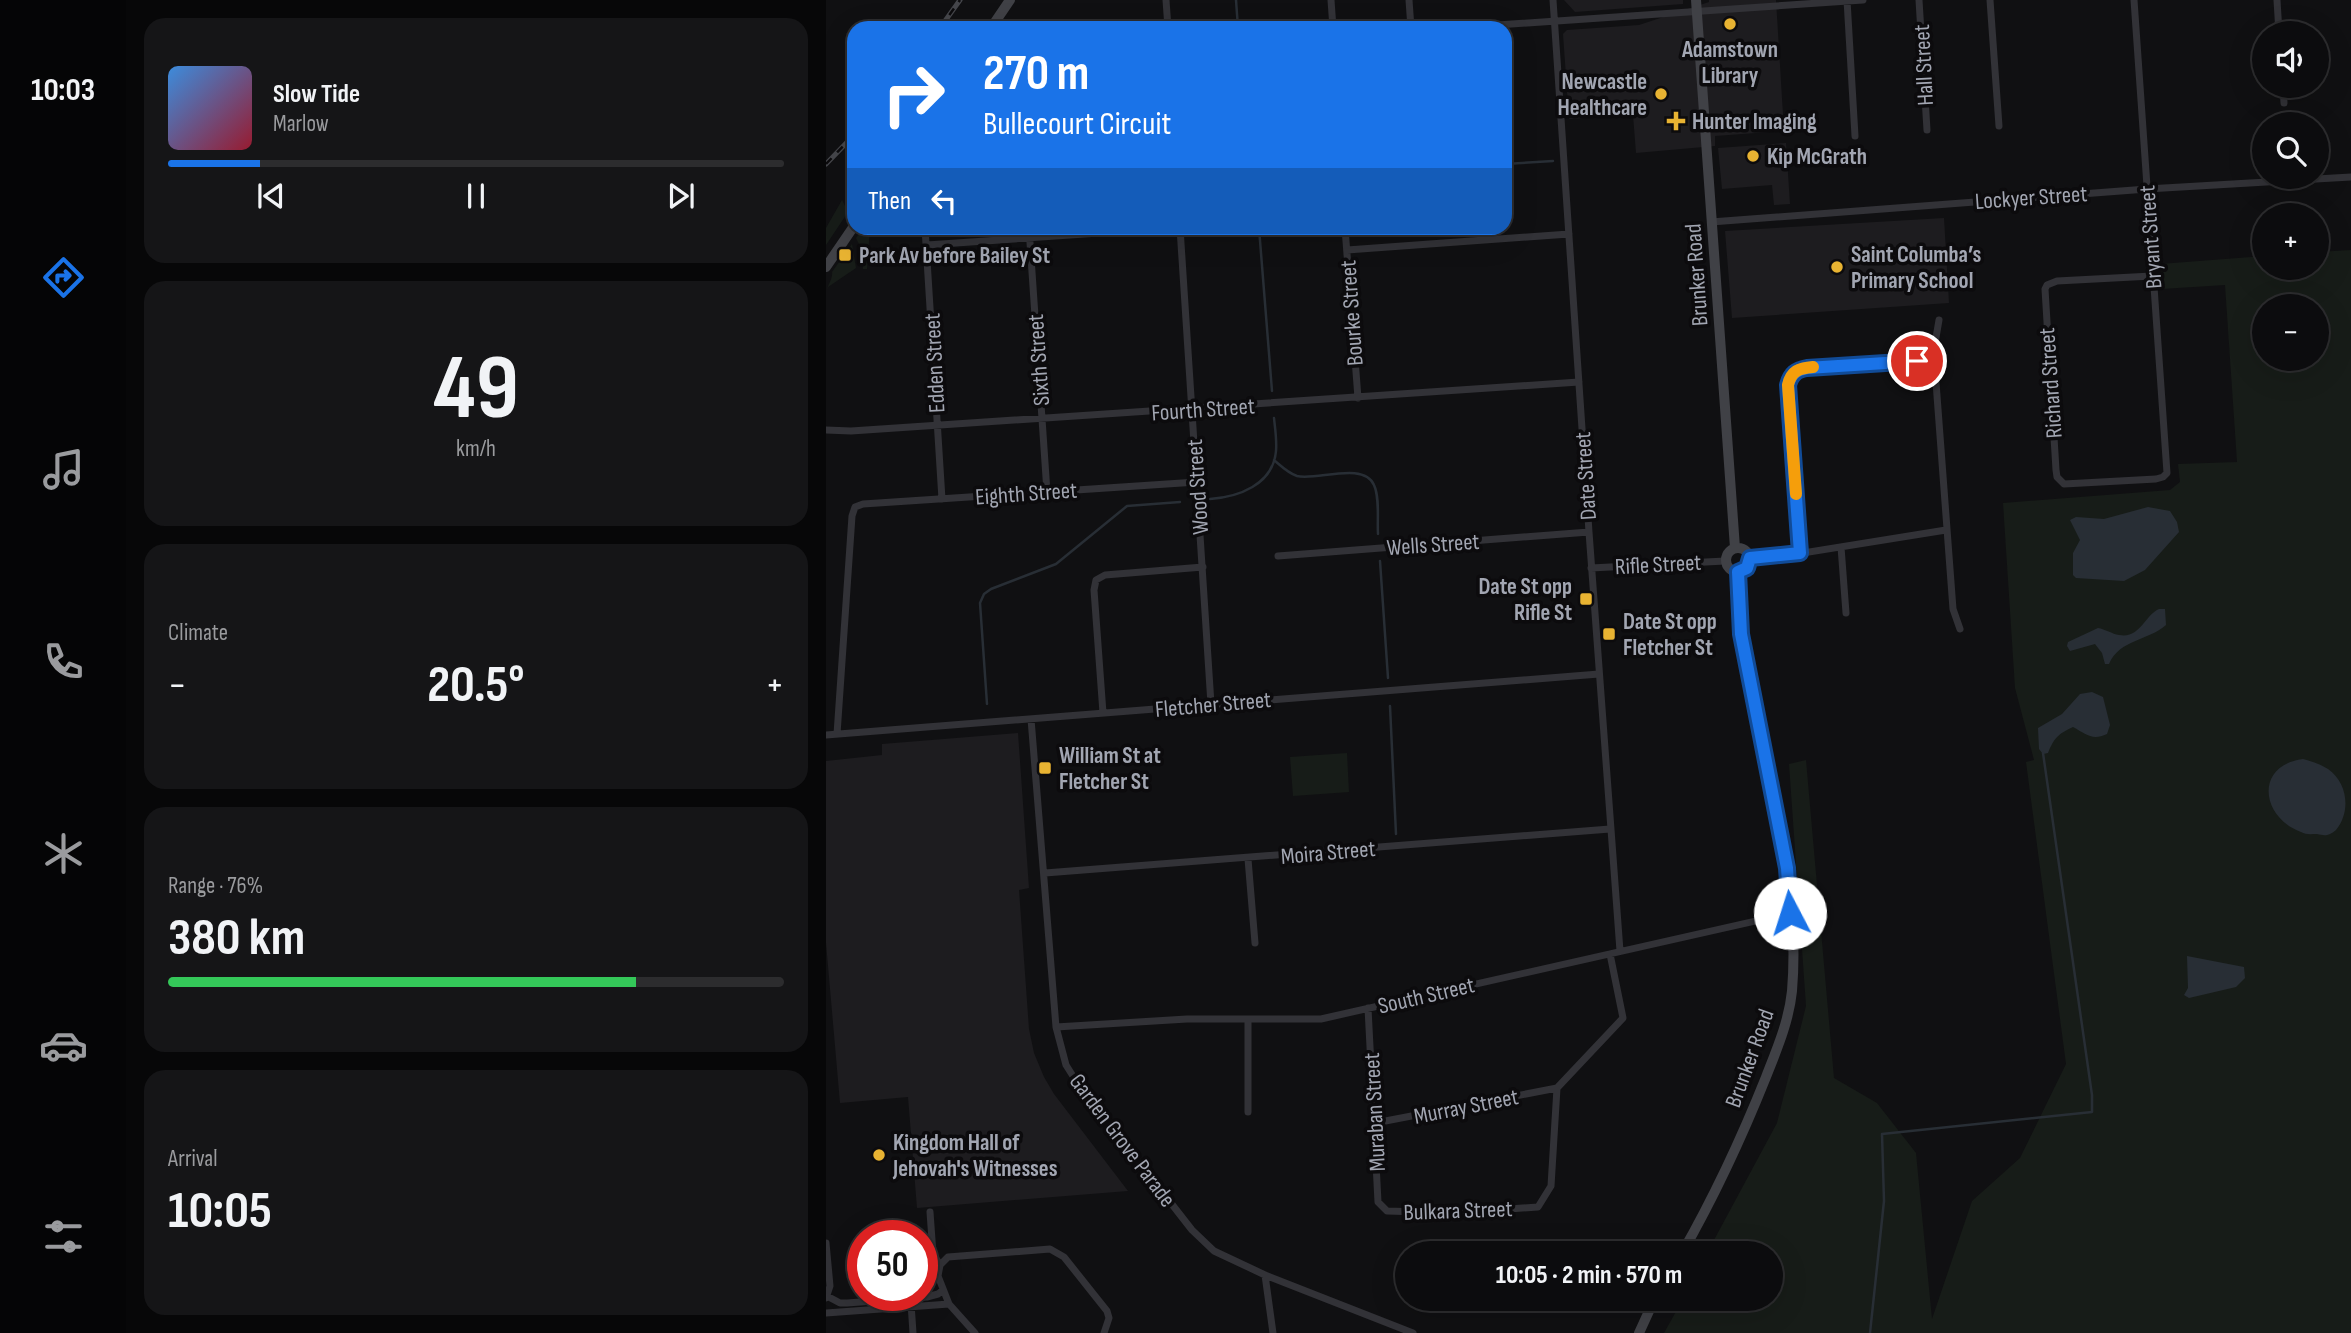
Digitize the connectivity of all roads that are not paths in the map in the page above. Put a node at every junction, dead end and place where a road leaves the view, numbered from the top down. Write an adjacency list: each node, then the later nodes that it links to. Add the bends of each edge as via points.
1 (1010, 0): 14 (main road)
2 (1166, 0): 15 (street)
3 (1331, 0): 16 (street)
4 (1409, 0): 17 (street)
5 (1553, 0): 18 (street, Date Street)
6 (1696, 0): 13 (main road, Brunker Road)
7 (1863, 0): 12 (street)
8 (1919, 0): 24 (street, Hall Street)
9 (1990, 0): 23 (street)
10 (2134, 0): 27 (street, Bryant Street)
11 (2277, 0): 19 (street)
12 (1847, 1): 13 (street); 25 (street)
13 (1698, 13): 18 (street); 28 (main road, Brunker Road)
14 (996, 21)
15 (1168, 21)
16 (1332, 21)
17 (1410, 21)
18 (1554, 21): 20 (street); 29 (street, Date Street)
19 (2278, 21)
20 (1512, 24)
21 (2284, 98): 22 (street)
22 (2284, 103)
23 (1999, 126)
24 (1927, 130)
25 (1855, 136)
26 (2351, 177): 27 (street, Lockyer Street)
27 (2147, 188): 28 (street, Lockyer Street); 39 (street, Bryant Street)
28 (1711, 222): 55 (main road, Brunker Road)
29 (1569, 234): 37 (street); 42 (street, Date Street)
30 (848, 235): 38 (main road)
31 (926, 235): 36 (street, Edden Street)
32 (1061, 235): 35 (street)
33 (1180, 235): 44 (street, Wood Street)
34 (1346, 235): 37 (street, Bourke Street)
35 (1029, 237): 36 (street); 45 (street, Sixth Street)
36 (927, 245): 46 (street, Edden Street)
37 (1347, 250): 43 (street, Bourke Street)
38 (826, 267)
39 (2152, 276): 49 (street, Richard Street, via 2047,285 2044,294); 49 (street, Bryant Street, via 2167,473 2156,479)
40 (1939, 320): 41 (street)
41 (1932, 361): 52 (street); 56 (street, via 1807,368 1790,376)
42 (1579, 382): 43 (street, Fourth Street); 53 (street, Date Street)
43 (1358, 398): 44 (street, Fourth Street)
44 (1192, 409): 45 (street, Fourth Street); 48 (street, Wood Street)
45 (1042, 419): 46 (street, Fourth Street); 50 (street, Sixth Street)
46 (937, 426): 47 (street, Fourth Street); 51 (street, Edden Street)
47 (826, 430)
48 (1197, 482): 50 (street, Eighth Street); 60 (street, Wood Street)
49 (2060, 482)
50 (1047, 492): 51 (street, Eighth Street)
51 (942, 499): 69 (street, Eighth Street, via 855,507)
52 (1946, 530): 54 (street); 64 (street, via 1953,609)
53 (1588, 532): 57 (street, Wells Street); 61 (street, Date Street)
54 (1841, 547): 56 (street); 63 (street)
55 (1735, 548): 58 (main road, via 1745,550); 59 (main road)
56 (1800, 553): 58 (street)
57 (1278, 556)
58 (1750, 558): 62 (main road, via 1747,568)
59 (1725, 561): 61 (street, Rifle Street); 62 (main road, via 1729,569)
60 (1203, 566): 66 (street, Wood Street); 67 (street, via 1105,575 1096,580)
61 (1591, 568): 65 (street, Date Street)
62 (1738, 572): 74 (main road, Brunker Road, via 1741,634 1787,868)
63 (1846, 613)
64 (1960, 629)
65 (1599, 674): 66 (street, Fletcher Street); 71 (street, Date Street)
66 (1211, 704): 67 (street, Fletcher Street)
67 (1103, 713): 68 (street, Fletcher Street)
68 (1031, 719): 69 (street, Fletcher Street); 73 (street, Garden Grove Parade)
69 (837, 734): 70 (street, Fletcher Street)
70 (826, 735)
71 (1610, 829): 72 (street, Moira Street); 76 (street, Date Street)
72 (1248, 859): 73 (street, Moira Street); 75 (street)
73 (1045, 873): 80 (street, Garden Grove Parade)
74 (1790, 913): 76 (street, South Street); 86 (main road, Brunker Road, via 1792,993 1784,1029 1754,1107)
75 (1255, 943)
76 (1620, 951): 77 (street, South Street)
77 (1610, 954): 78 (street, South Street); 81 (street, via 1623,1018)
78 (1368, 1009): 79 (street, South Street, via 1321,1019); 83 (street, Muraban Street)
79 (1248, 1020): 80 (street, South Street); 82 (street)
80 (1056, 1027): 89 (street, Garden Grove Parade, via 1066,1065 1078,1084 1192,1230 1214,1251)
81 (1557, 1088): 83 (street, Murray Street); 85 (street, Bulkara Street, via 1551,1186 1538,1207)
82 (1248, 1112)
83 (1375, 1124): 85 (street, Muraban Street, via 1378,1202)
84 (930, 1212): 88 (street, via 933,1254)
85 (1387, 1212)
86 (1689, 1241)
87 (826, 1243): 92 (street, via 830,1286)
88 (940, 1265): 90 (street); 102 (street, via 948,1257 1050,1249 1065,1256 1107,1311)
89 (1265, 1275): 103 (street); 104 (street, Garden Grove Parade)
90 (943, 1290): 91 (street); 94 (street)
91 (938, 1293)
92 (826, 1298): 93 (street)
93 (847, 1303)
94 (949, 1304): 95 (street); 101 (street)
95 (938, 1305)
96 (860, 1311): 99 (street)
97 (911, 1311): 100 (street)
98 (1649, 1311): 105 (main road)
99 (826, 1313)
100 (913, 1333)
101 (975, 1333)
102 (1104, 1333)
103 (1273, 1333)
104 (1412, 1333)
105 (1639, 1333)

